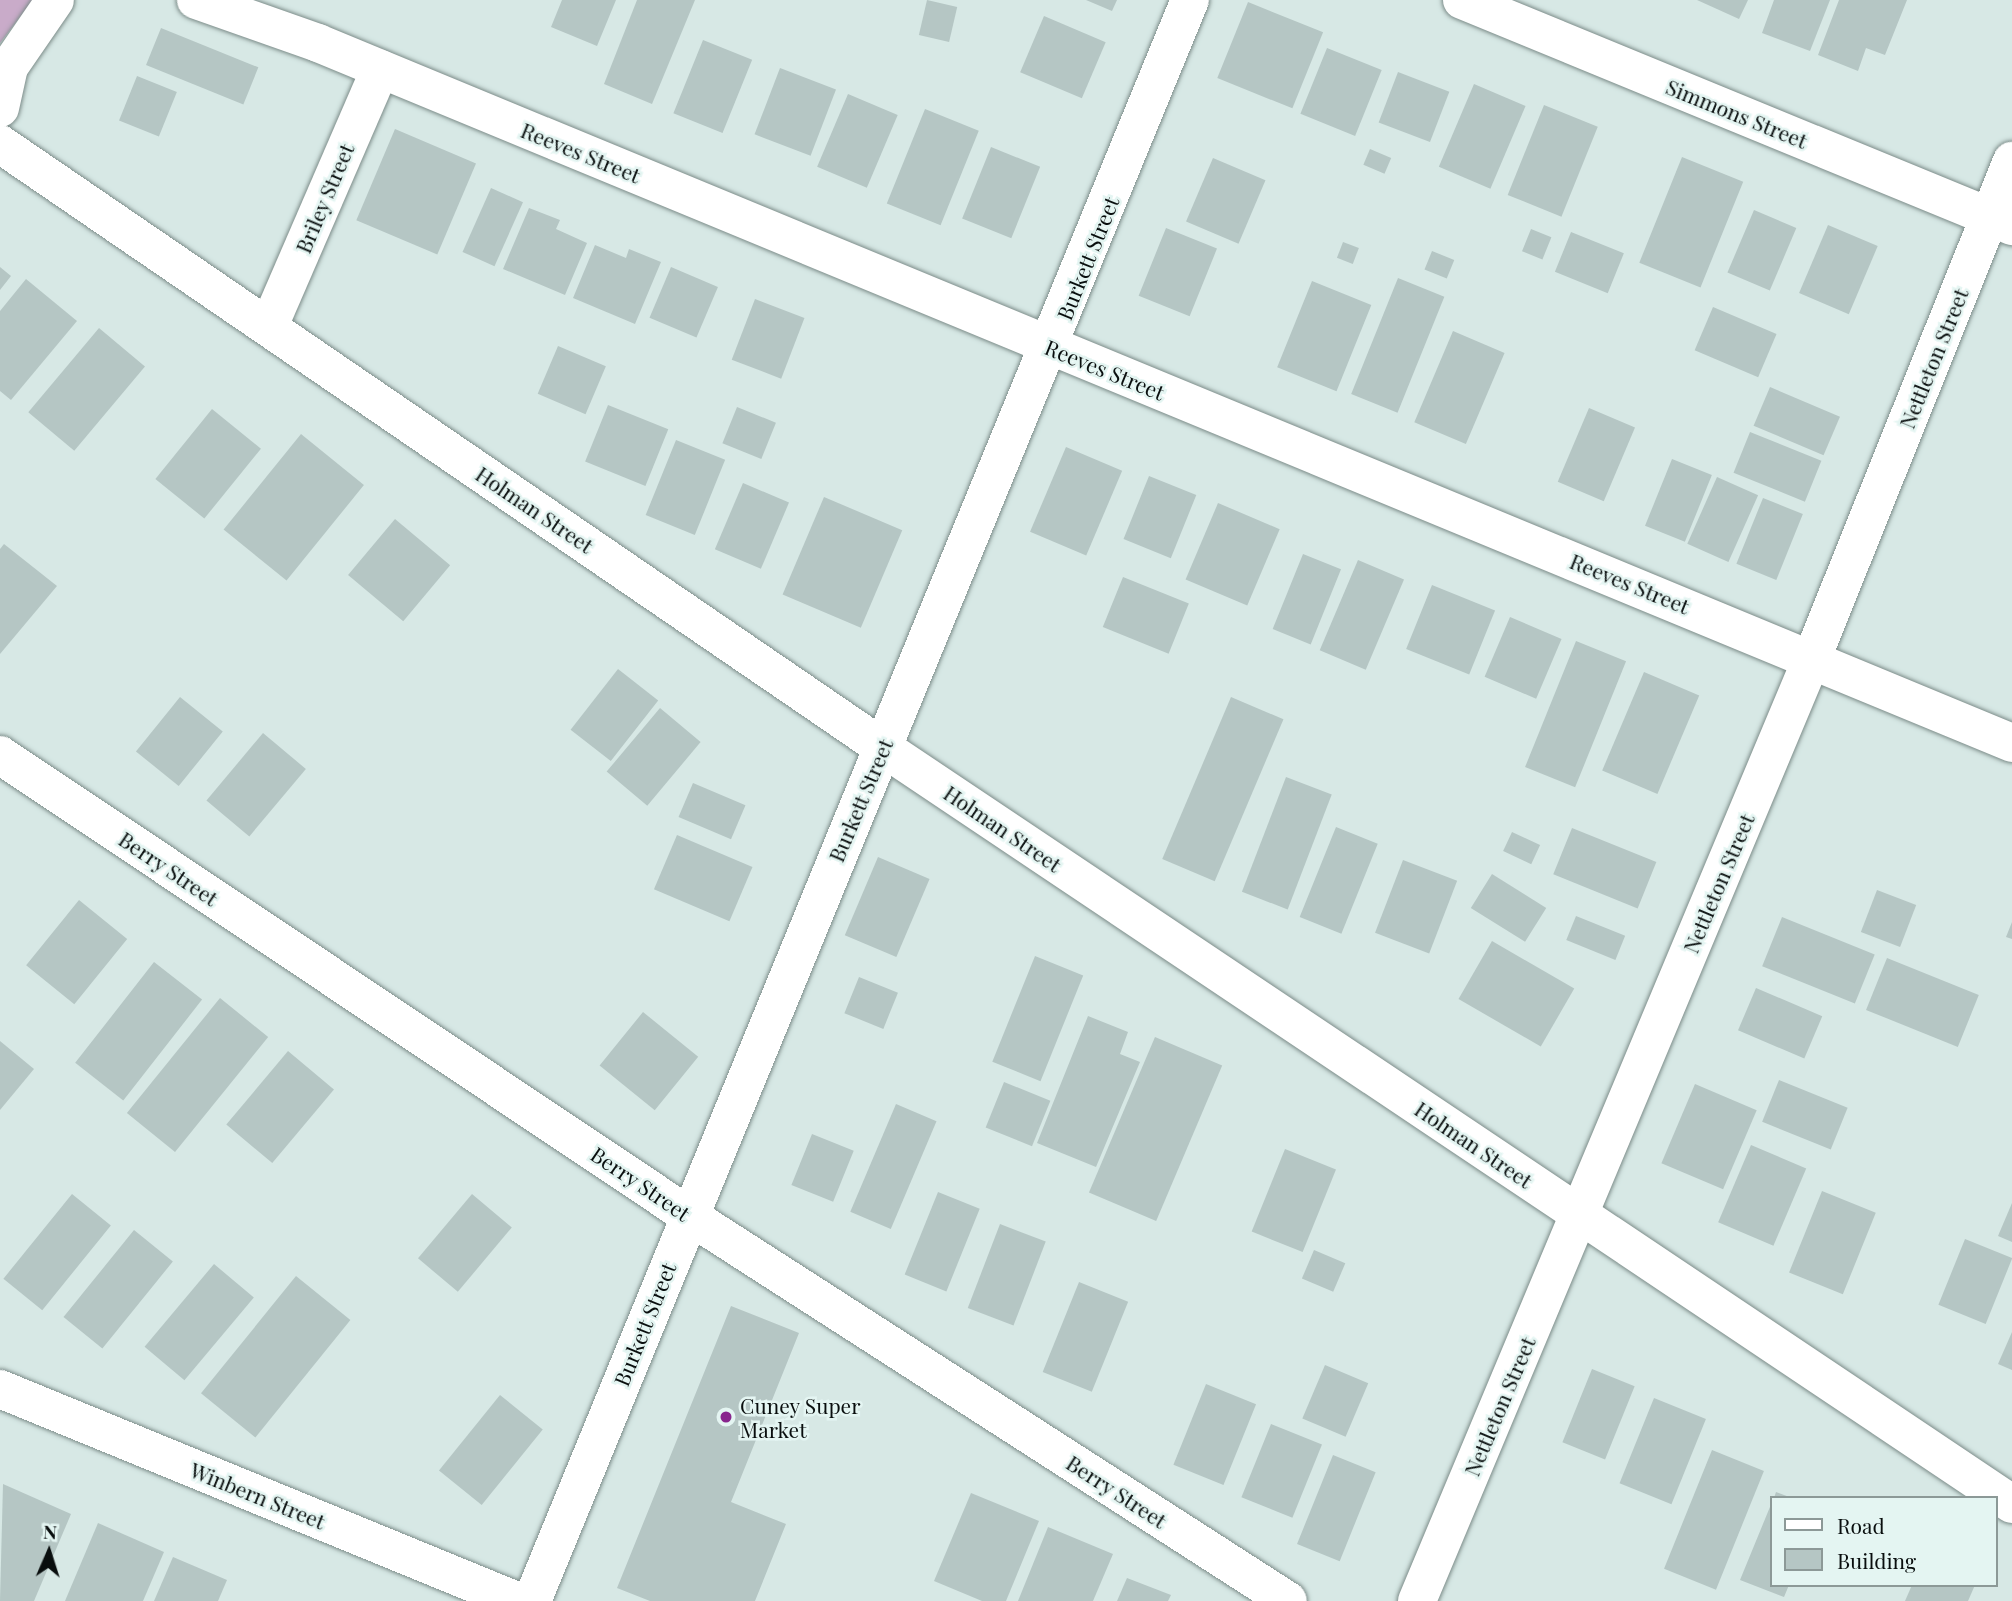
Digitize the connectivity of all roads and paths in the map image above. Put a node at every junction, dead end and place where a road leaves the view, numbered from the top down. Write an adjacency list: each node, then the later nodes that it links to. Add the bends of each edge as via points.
1 (55, 0): 6 (street, via 9,67)
2 (196, 0): 5 (street, Reeves Street)
3 (1191, 0): 11 (street, Burkett Street)
4 (1462, 0): 9 (street, Simmons Street)
5 (380, 69): 10 (street, Briley Street); 11 (street, Reeves Street)
6 (0, 108)
7 (0, 144): 10 (street, Holman Street)
8 (2012, 161): 9 (street, Nettleton Street)
9 (2001, 221): 12 (street, Nettleton Street)
10 (269, 326): 14 (street, Holman Street)
11 (1051, 347): 12 (street, Reeves Street); 14 (street, Burkett Street)
12 (1812, 657): 13 (street, Reeves Street); 17 (street, Nettleton Street)
13 (2012, 743)
14 (882, 747): 16 (street, Burkett Street); 17 (street, Holman Street)
15 (0, 755): 16 (street, Berry Street)
16 (688, 1214): 21 (street, Burkett Street); 22 (street, Berry Street)
17 (1579, 1215): 19 (street, Holman Street); 23 (street, Nettleton Street)
18 (0, 1390): 20 (street, Winbern Street)
19 (2012, 1504)
20 (517, 1601)
21 (532, 1601)
22 (1287, 1601)
23 (1417, 1601)

